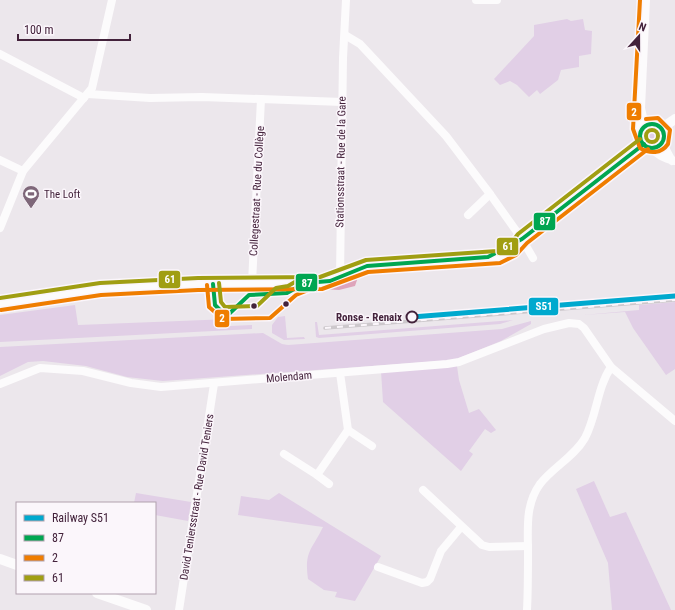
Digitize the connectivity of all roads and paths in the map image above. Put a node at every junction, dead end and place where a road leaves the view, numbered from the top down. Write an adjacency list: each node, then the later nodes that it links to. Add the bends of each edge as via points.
1 (112, 0): 8 (street, via 93,84)
2 (346, 0): 6 (street, Stationsstraat - Rue de la Gare)
3 (476, 0): 4 (street)
4 (496, 0)
5 (646, 0): 11 (street)
6 (345, 35): 10 (street, Stationsstraat - Rue de la Gare); 21 (street, via 360,44 446,136)
7 (0, 54): 8 (street)
8 (86, 96): 9 (street); 20 (street)
9 (261, 99): 10 (street); 27 (street, Collegestraat - Rue du Collège)
10 (342, 102): 26 (street, Stationsstraat - Rue de la Gare)
11 (641, 111): 13 (street); 15 (street)
12 (675, 119): 14 (street)
13 (647, 125): 14 (street, via 656,124); 15 (street)
14 (662, 128): 16 (street)
15 (641, 133): 17 (street, via 641,140)
16 (662, 142): 17 (street, via 659,146); 19 (street)
17 (647, 146): 19 (street, via 668,161); 24 (street)
18 (0, 160): 20 (street)
19 (674, 161)
20 (23, 171): 23 (street)
21 (490, 194): 22 (street); 24 (street)
22 (468, 215)
23 (0, 228)
24 (522, 239): 25 (street); 26 (street, via 512,252 494,258 367,266)
25 (533, 258)
26 (340, 277): 27 (street, via 321,283)
27 (252, 283): 28 (street, via 100,289)
28 (0, 304)
29 (611, 367): 30 (street, Molendam, via 584,328 575,324 544,329 460,362); 33 (street); 41 (street, via 603,378 589,428 578,448 536,491 529,510)
30 (340, 373): 32 (street, Molendam); 34 (street)
31 (0, 384): 32 (street, Molendam, via 40,368 82,371 146,386)
32 (214, 384): 47 (street, David Teniersstraat - Rue David Teniers)
33 (675, 421)
34 (348, 430): 35 (street); 37 (street)
35 (372, 446)
36 (284, 454): 37 (street)
37 (317, 475): 38 (street)
38 (329, 484)
39 (423, 490): 40 (street)
40 (461, 527): 41 (street, via 489,547); 44 (street, via 440,551 427,582 422,583)
41 (528, 546): 48 (street)
42 (0, 559): 43 (street)
43 (16, 565)
44 (378, 567)
45 (100, 594): 46 (street)
46 (146, 610)
47 (179, 610)
48 (527, 610)

